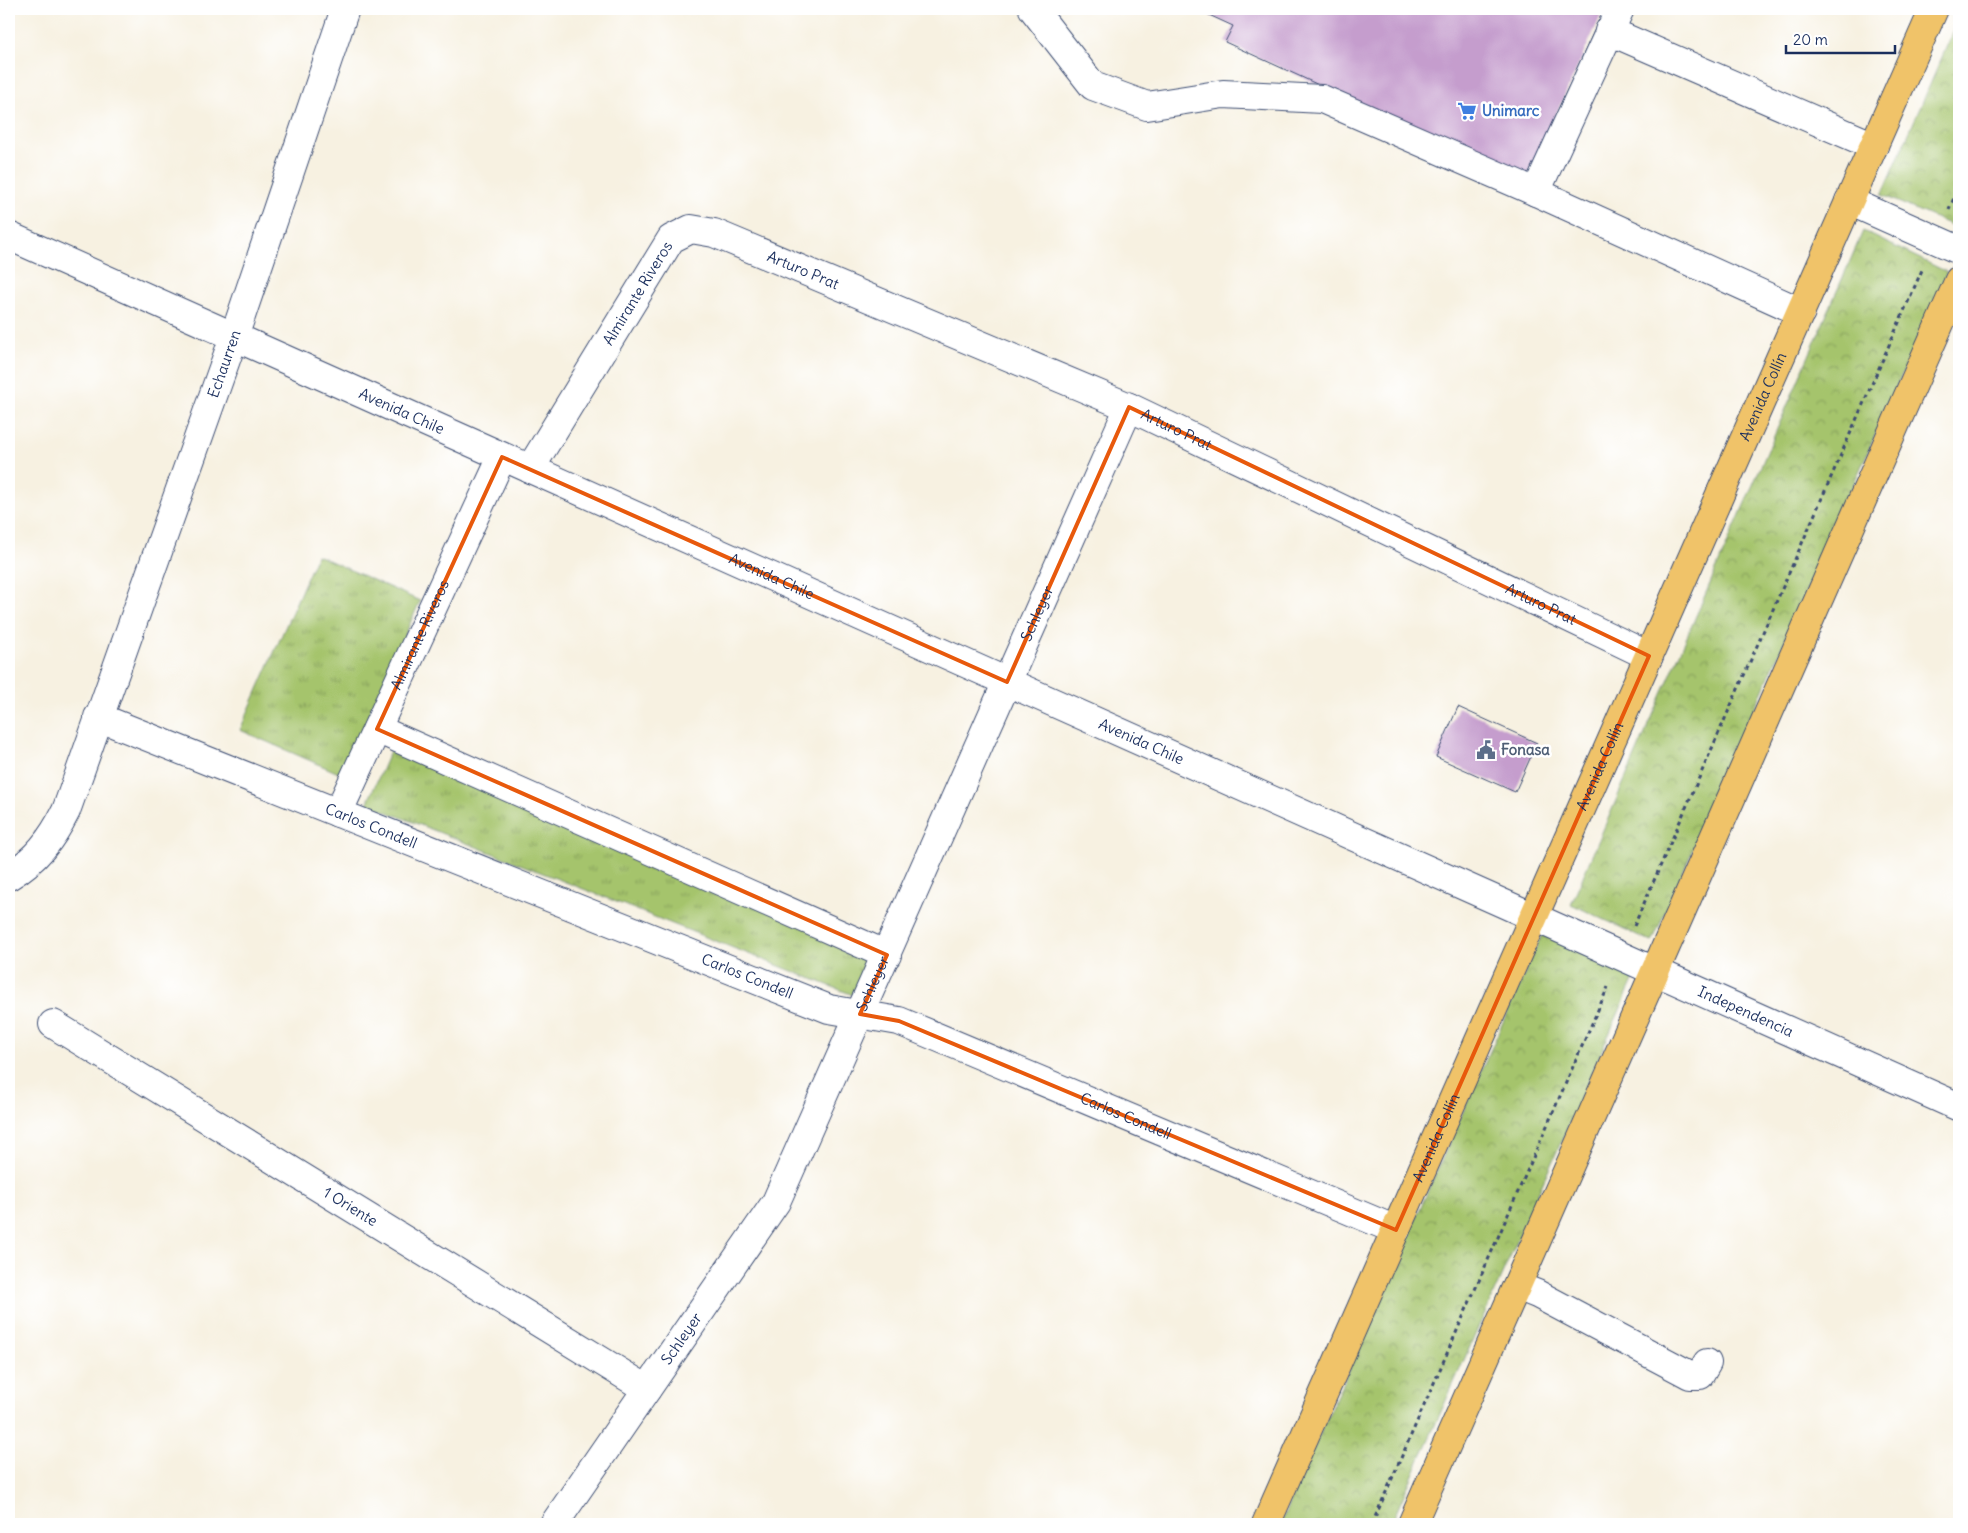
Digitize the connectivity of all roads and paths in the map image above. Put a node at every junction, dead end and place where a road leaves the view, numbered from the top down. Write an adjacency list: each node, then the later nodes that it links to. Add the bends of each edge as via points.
1 (345, 9): 14 (street, Echaurren)
2 (1034, 9): 7 (street, via 1093,86 1147,106 1223,94 1322,99)
3 (1934, 9): 5 (main road, Avenida Collín)
4 (1615, 20): 5 (street); 7 (street)
5 (1874, 146): 8 (main road, Avenida Collín)
6 (1959, 186): 11 (path)
7 (1536, 192): 13 (street)
8 (1849, 201): 11 (street); 13 (main road, Avenida Collín)
9 (691, 230): 15 (street, Arturo Prat, via 714,233); 17 (street, Almirante Riveros, via 671,239)
10 (9, 236): 14 (street, Avenida Chile)
11 (1947, 245): 26 (path)
12 (1959, 280): 27 (main road)
13 (1801, 312): 18 (main road, Avenida Collín)
14 (234, 337): 16 (street, Avenida Chile); 20 (street, Echaurren)
15 (1129, 407): 18 (street, Arturo Prat); 19 (street, Schleyer)
16 (502, 456): 17 (street, Avenida Chile); 21 (street, Almirante Riveros)
17 (530, 469): 19 (street, Avenida Chile)
18 (1649, 656): 24 (main road, Avenida Collín)
19 (1007, 682): 24 (street, Avenida Chile); 25 (street, Schleyer)
20 (98, 717): 22 (street, Carlos Condell); 23 (street, via 58,827 36,856)
21 (377, 729): 22 (street, Almirante Riveros); 25 (street)
22 (338, 813): 28 (street, Carlos Condell, via 829,1009)
23 (9, 876)
24 (1534, 917): 26 (street, Independencia); 31 (main road, Avenida Collín)
25 (887, 955): 28 (street, Schleyer)
26 (1621, 956): 27 (street, Independencia); 37 (path)
27 (1655, 972): 30 (street, Independencia); 32 (main road)
28 (860, 1014): 31 (street, Carlos Condell, via 899,1021); 34 (street, Schleyer, via 776,1202)
29 (53, 1024): 34 (street, 1 Oriente)
30 (1959, 1107)
31 (1396, 1230): 36 (main road, Avenida Collín)
32 (1517, 1286): 33 (street, via 1690,1375 1700,1375); 38 (main road)
33 (1707, 1364)
34 (647, 1389): 35 (street, Schleyer)
35 (554, 1524)
36 (1266, 1524)
37 (1372, 1524)
38 (1412, 1524)

